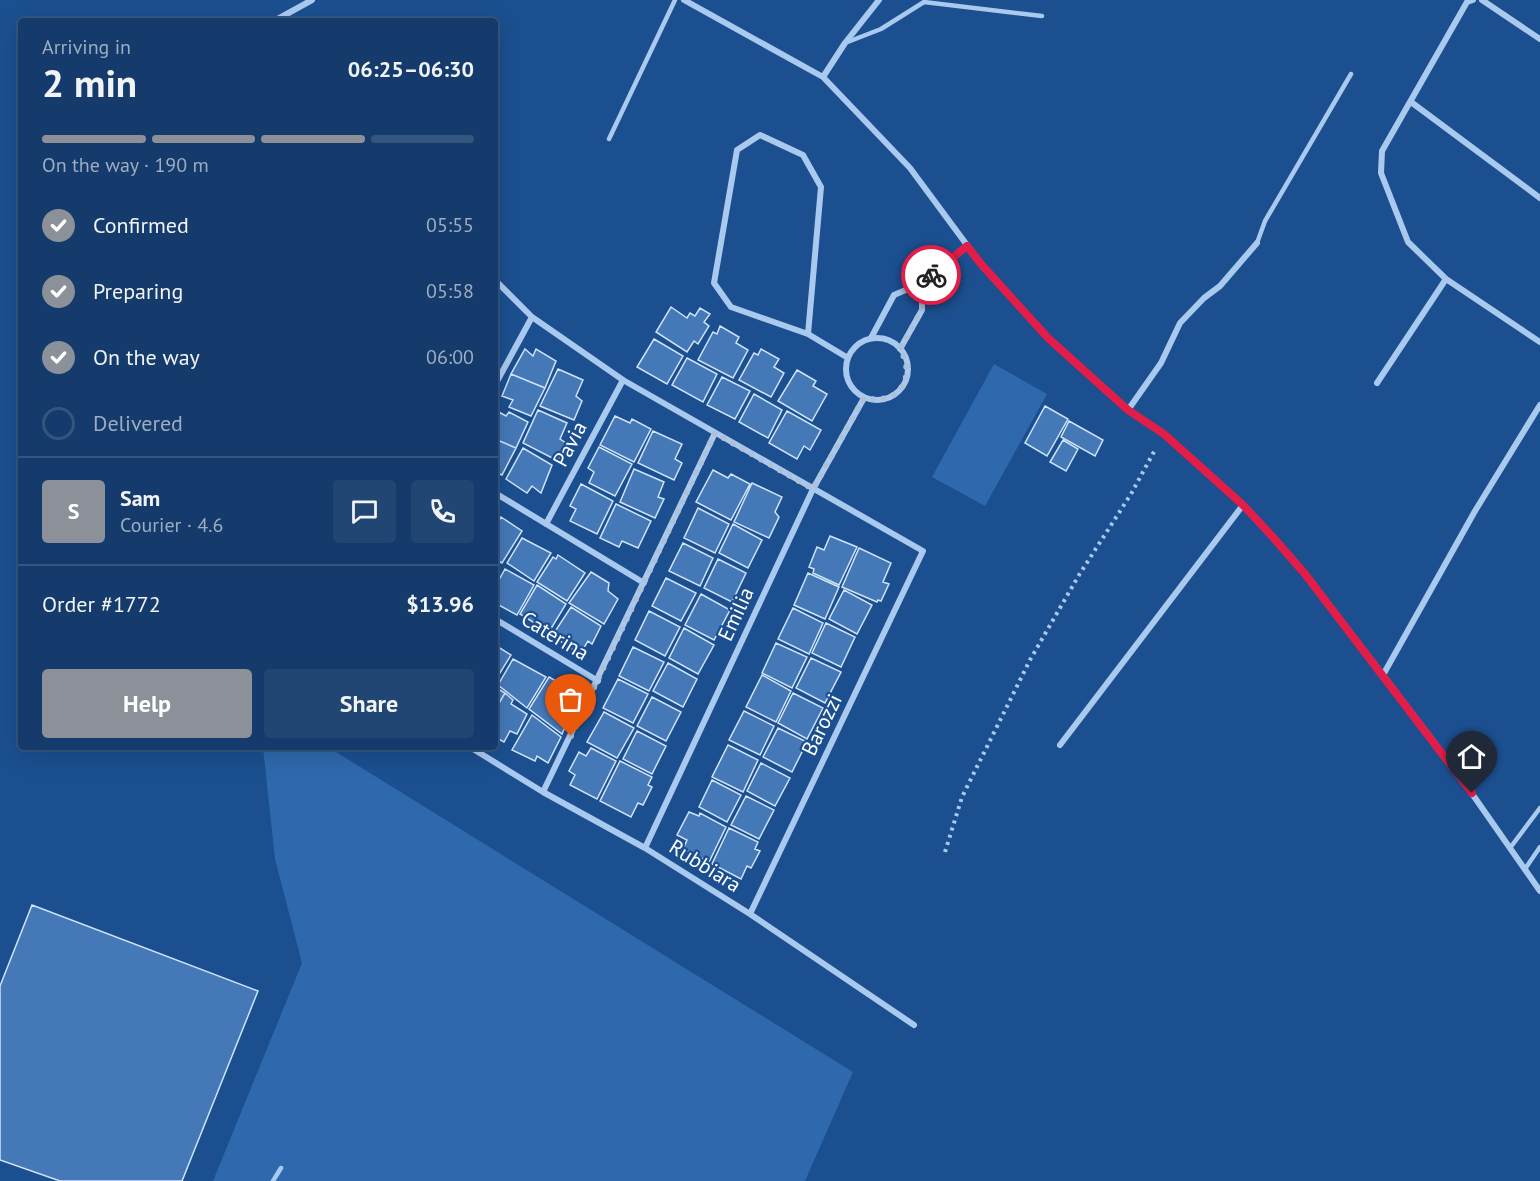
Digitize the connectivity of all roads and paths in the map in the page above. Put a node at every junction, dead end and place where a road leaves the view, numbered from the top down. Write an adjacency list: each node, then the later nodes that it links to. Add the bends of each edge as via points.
1 (312, 0): 9 (street)
2 (675, 0): 15 (lane)
3 (684, 0): 7 (street)
4 (879, 0): 11 (street)
5 (1473, 0): 14 (street, via 1467,2)
6 (1482, 0): 10 (street)
7 (695, 3): 13 (street)
8 (1042, 16): 11 (lane, via 924,2 881,28)
9 (279, 18)
10 (1540, 39)
11 (845, 43): 13 (street)
12 (1351, 74): 17 (lane, via 1265,221)
13 (823, 77): 18 (street, via 910,168)
14 (1411, 102): 16 (street); 19 (street, via 1382,151 1381,173 1408,242)
15 (609, 139)
16 (1540, 198)
17 (1257, 243): 33 (street, via 1220,286 1180,323 1161,363)
18 (967, 246): 21 (street); 33 (street, via 1048,338)
19 (1446, 279): 25 (street); 30 (street)
20 (498, 283): 22 (street)
21 (922, 283): 24 (street, via 894,295); 26 (street, via 922,310)
22 (532, 317): 28 (street); 29 (street)
23 (808, 334): 23 (street, via 821,187 803,155 760,135 737,150 714,283 731,307); 27 (street)
24 (871, 339): 26 (street, via 887,340); 27 (street, via 853,349)
25 (1540, 342)
26 (900, 349): 31 (street, via 907,371 898,392 888,399)
27 (848, 358): 31 (street, via 846,374 852,388)
28 (498, 379)
29 (623, 380): 34 (street); 39 (street, Pavia)
30 (1377, 383)
31 (864, 398): 36 (street, Emilia)
32 (1540, 405): 42 (street)
33 (1128, 410): 35 (street)
34 (715, 433): 36 (street); 40 (street)
35 (1164, 434): 38 (street); 51 (path, via 1030,660 962,797)
36 (813, 489): 49 (street, Emilia); 54 (street, Barozzi, via 923,551)
37 (498, 495): 39 (street)
38 (1243, 505): 42 (street, via 1292,558); 44 (street)
39 (546, 524): 40 (street)
40 (644, 583): 43 (street)
41 (498, 621): 43 (street, Caterina)
42 (1383, 675): 50 (street)
43 (598, 681): 46 (street)
44 (1060, 745)
45 (475, 750): 46 (street, Rubbiara)
46 (543, 792): 49 (street, Rubbiara)
47 (1540, 808): 50 (lane)
48 (1540, 847): 52 (lane)
49 (645, 848): 54 (street, Rubbiara)
50 (1510, 848): 52 (street)
51 (945, 852)
52 (1525, 869): 53 (street)
53 (1540, 891)
54 (750, 914): 55 (street, Rubbiara)
55 (914, 1024)
56 (281, 1168): 57 (lane)
57 (273, 1181)

